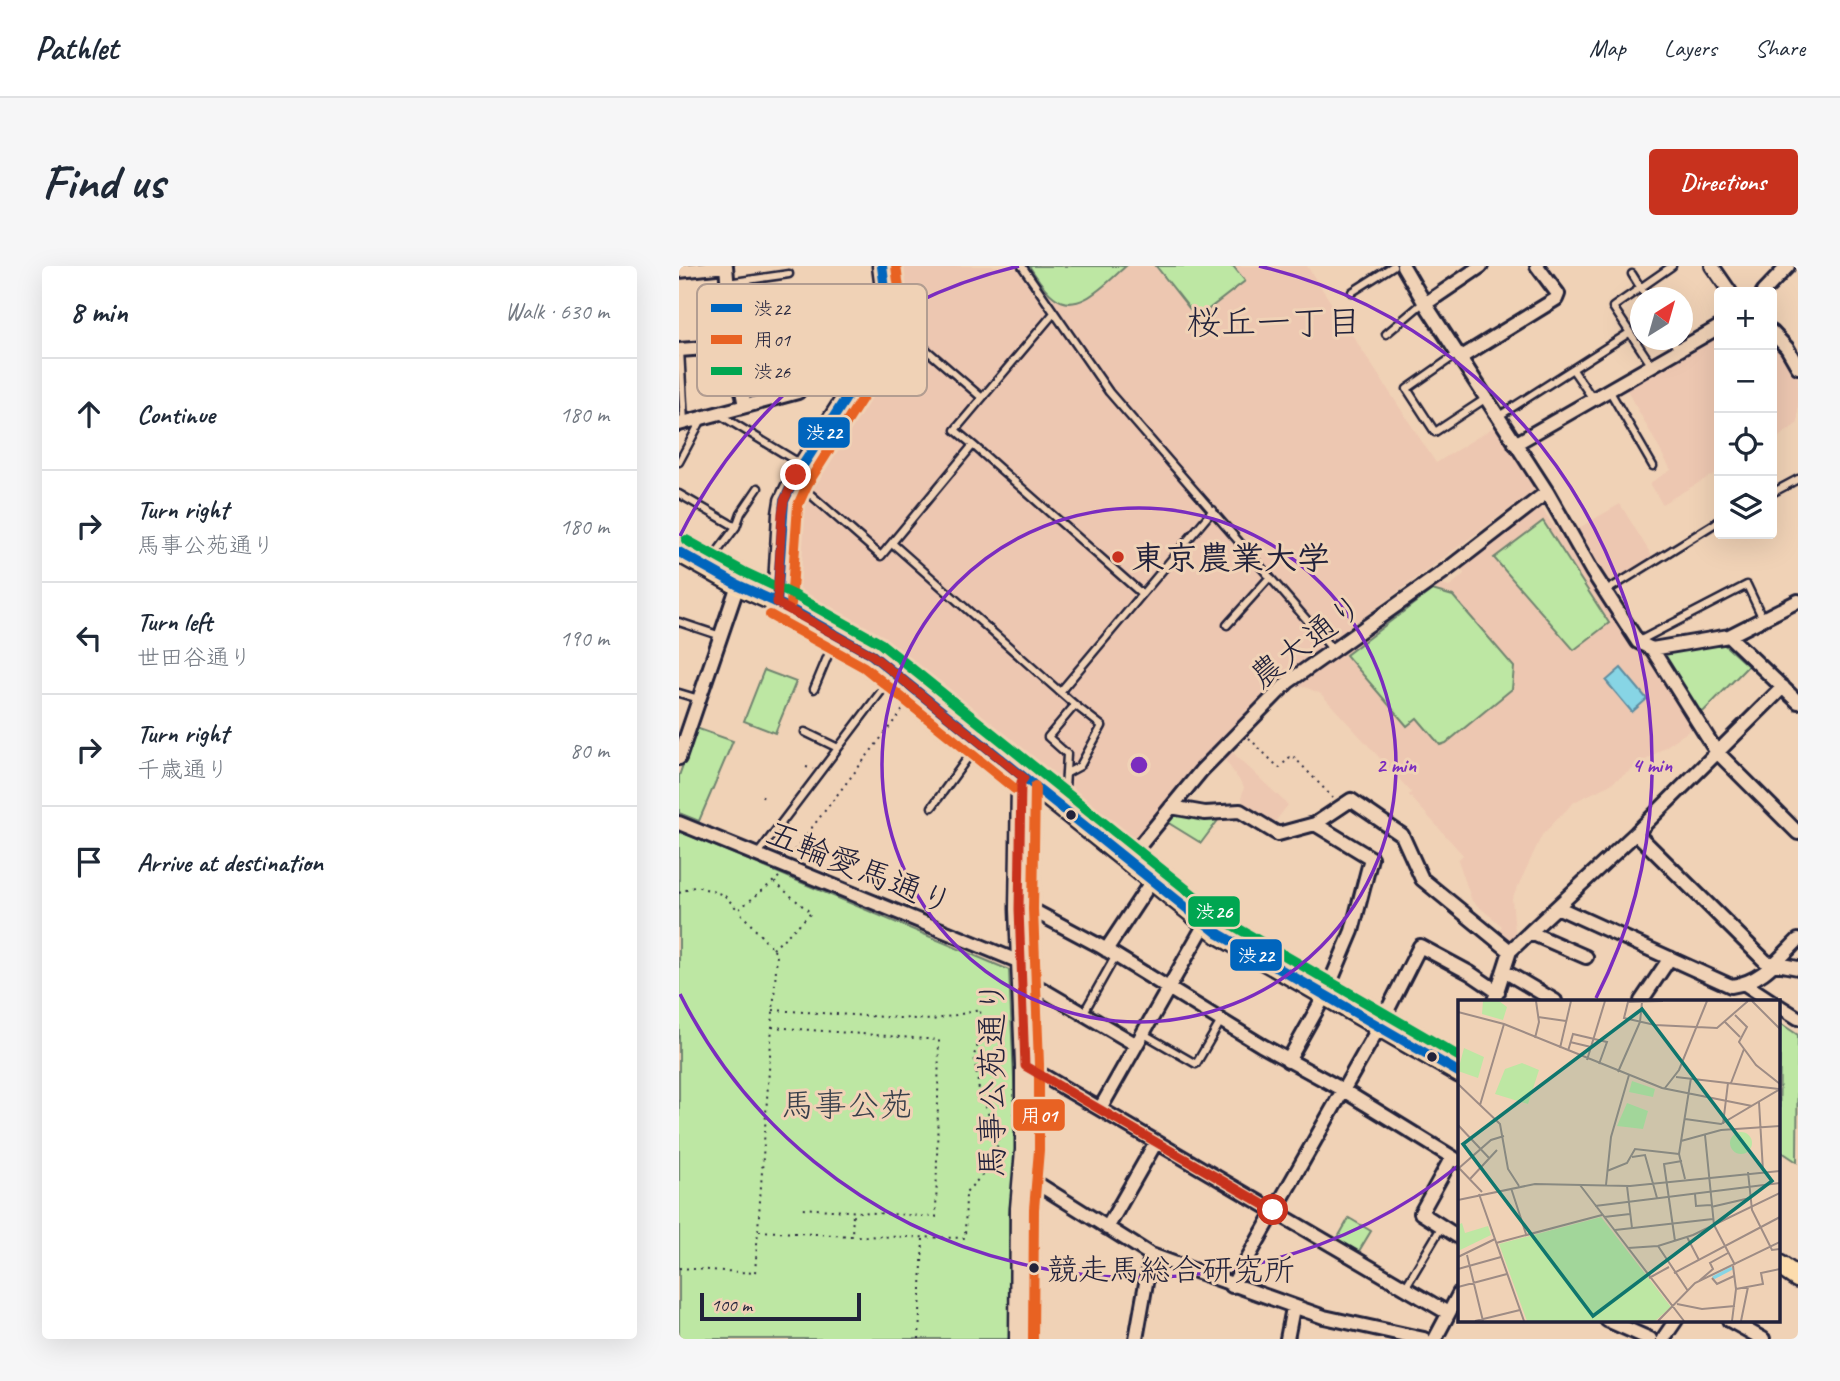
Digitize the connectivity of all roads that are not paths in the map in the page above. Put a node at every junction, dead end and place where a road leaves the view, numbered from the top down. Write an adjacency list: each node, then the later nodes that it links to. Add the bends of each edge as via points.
1 (725, 266): 11 (street); 14 (street)
2 (882, 266): 15 (street)
3 (1022, 266): 22 (lane)
4 (1393, 266): 19 (lane)
5 (1403, 266): 21 (street)
6 (1481, 266): 21 (street)
7 (1537, 266): 31 (street, via 1558,294 1556,299)
8 (1672, 266): 16 (lane)
9 (1712, 266): 17 (street)
10 (1787, 266): 18 (street)
11 (679, 271)
12 (789, 274): 14 (lane)
13 (1632, 274): 16 (lane)
14 (727, 283)
15 (884, 284)
16 (1641, 287)
17 (1727, 287)
18 (1768, 287)
19 (1352, 292)
20 (1630, 295): 25 (lane, via 1613,307)
21 (1424, 303): 24 (lane); 31 (street)
22 (1054, 313): 39 (lane); 58 (lane, via 1109,392)
23 (1714, 329): 27 (street)
24 (1385, 334)
25 (1629, 334): 32 (lane); 34 (lane)
26 (1777, 337): 33 (street)
27 (1693, 338)
28 (680, 350): 46 (lane)
29 (927, 350): 39 (lane)
30 (1670, 350): 32 (street)
31 (1458, 356): 40 (street); 40 (lane, via 1407,389 1435,432)
32 (1652, 366): 35 (street)
33 (1798, 367)
34 (1573, 370): 41 (lane); 44 (lane)
35 (1609, 390): 41 (street); 51 (lane)
36 (743, 396): 42 (street)
37 (783, 396): 42 (street)
38 (848, 396): 50 (street)
39 (981, 397): 48 (lane, via 955,430)
40 (1485, 398): 44 (street)
41 (1593, 399): 47 (street)
42 (745, 406): 43 (street)
43 (719, 414): 45 (street); 50 (lane)
44 (1497, 418): 47 (street)
45 (702, 419): 46 (street); 49 (lane)
46 (682, 424)
47 (1515, 444): 56 (street)
48 (973, 445): 61 (lane); 67 (lane)
49 (679, 462)
50 (803, 465): 69 (street, via 782,514)
51 (1653, 466)
52 (1798, 479): 55 (lane)
53 (802, 487): 61 (lane, via 881,555)
54 (758, 488): 60 (lane)
55 (1777, 490)
56 (1547, 492): 66 (street); 78 (street, 農大通り)
57 (679, 494): 60 (lane)
58 (1213, 510): 64 (lane); 67 (lane)
59 (1714, 524): 66 (lane)
60 (736, 527): 63 (lane)
61 (892, 543): 82 (lane)
62 (679, 552): 63 (main road)
63 (705, 567): 65 (main road)
64 (1270, 577): 72 (lane); 78 (lane)
65 (738, 585): 69 (main road); 74 (street)
66 (1607, 591): 76 (street)
67 (1142, 594): 82 (lane)
68 (1798, 601): 70 (street)
69 (777, 603): 73 (main road)
70 (1763, 619): 75 (street); 76 (lane, via 1747,585)
71 (679, 622): 74 (lane)
72 (1227, 625)
73 (836, 634): 79 (main road); 81 (lane)
74 (721, 636): 84 (street)
75 (1729, 636): 77 (street); 80 (street)
76 (1638, 642): 77 (street)
77 (1652, 649): 90 (street)
78 (1333, 650): 96 (street, 農大通り, via 1288,682)
79 (896, 673): 88 (main road); 89 (lane)
80 (1783, 687): 85 (street); 90 (street)
81 (814, 689)
82 (1060, 692): 86 (lane)
83 (679, 693): 84 (lane)
84 (699, 699): 91 (street)
85 (1798, 702)
86 (1075, 705): 92 (lane, via 1048,737 1067,754); 92 (lane, via 1102,726 1080,765)
87 (805, 732): 89 (lane)
88 (981, 741): 93 (main road); 95 (lane)
89 (838, 748): 101 (lane)
90 (1716, 751): 99 (street); 100 (street)
91 (679, 758)
92 (1067, 773): 94 (lane, via 1065,790)
93 (1024, 778): 94 (main road); 105 (street, 馬事公苑通り)
94 (1055, 803): 102 (main road)
95 (932, 807)
96 (1171, 807): 98 (street, via 1205,813 1240,811 1278,834); 102 (street, 農大通り)
97 (679, 823): 101 (street, 五輪愛馬通り)
98 (1315, 824): 109 (street, via 1350,800 1402,835 1422,879); 119 (street, via 1371,858 1352,931)
99 (1636, 833): 104 (street); 113 (street)
100 (1798, 833)
101 (756, 855): 115 (street, 五輪愛馬通り)
102 (1126, 860): 103 (main road)
103 (1151, 882): 106 (main road); 110 (street)
104 (1559, 908): 107 (street); 112 (street)
105 (1019, 909): 110 (street, via 1036,912); 115 (street, 馬事公苑通り)
106 (1205, 923): 118 (street); 119 (main road)
107 (1531, 933): 109 (street); 111 (street)
108 (1798, 940): 113 (street)
109 (1510, 951): 116 (street)
110 (1110, 954): 118 (street); 125 (lane)
111 (1586, 957)
112 (1670, 958): 117 (street, via 1731,986); 122 (street)
113 (1774, 965): 114 (street); 117 (street)
114 (1798, 968)
115 (1020, 970): 125 (street, 五輪愛馬通り); 131 (street, 馬事公苑通り)
116 (1504, 971): 120 (street); 121 (street)
117 (1745, 984): 123 (street)
118 (1168, 989): 127 (street); 129 (street)
119 (1325, 995): 128 (main road); 130 (street)
120 (1496, 997): 128 (street, via 1470,973 1420,946)
121 (1553, 1000)
122 (1642, 1000)
123 (1769, 1000)
124 (1780, 1007): 126 (street)
125 (1083, 1014): 129 (street, 五輪愛馬通り)
126 (1798, 1018)
127 (1221, 1021): 129 (lane, via 1196,1064); 130 (street)
128 (1379, 1027): 132 (main road); 133 (street)
129 (1139, 1038): 134 (street)
130 (1288, 1061): 133 (street)
131 (1025, 1066): 134 (street); 137 (street, 馬事公苑通り)
132 (1458, 1068)
133 (1343, 1090): 136 (street); 138 (street)
134 (1100, 1109): 135 (street)
135 (1156, 1142): 138 (street); 140 (street)
136 (1456, 1159): 139 (street, via 1421,1213)
137 (1024, 1175): 140 (street); 152 (street, 馬事公苑通り)
138 (1273, 1210): 143 (street); 144 (street)
139 (1442, 1226): 141 (street); 144 (lane)
140 (1107, 1228): 142 (street)
141 (1458, 1237)
142 (1151, 1255): 143 (street); 153 (street)
143 (1232, 1286): 146 (street)
144 (1405, 1289): 147 (street)
145 (1458, 1296): 147 (street)
146 (1293, 1308): 154 (street); 155 (street)
147 (1448, 1313): 156 (street)
148 (1612, 1322): 157 (street)
149 (1675, 1322): 158 (street)
150 (1731, 1322): 151 (street)
151 (1747, 1335): 159 (street)
152 (1019, 1339)
153 (1136, 1339)
154 (1287, 1339)
155 (1424, 1339)
156 (1435, 1339)
157 (1650, 1339)
158 (1663, 1339)
159 (1763, 1339)

